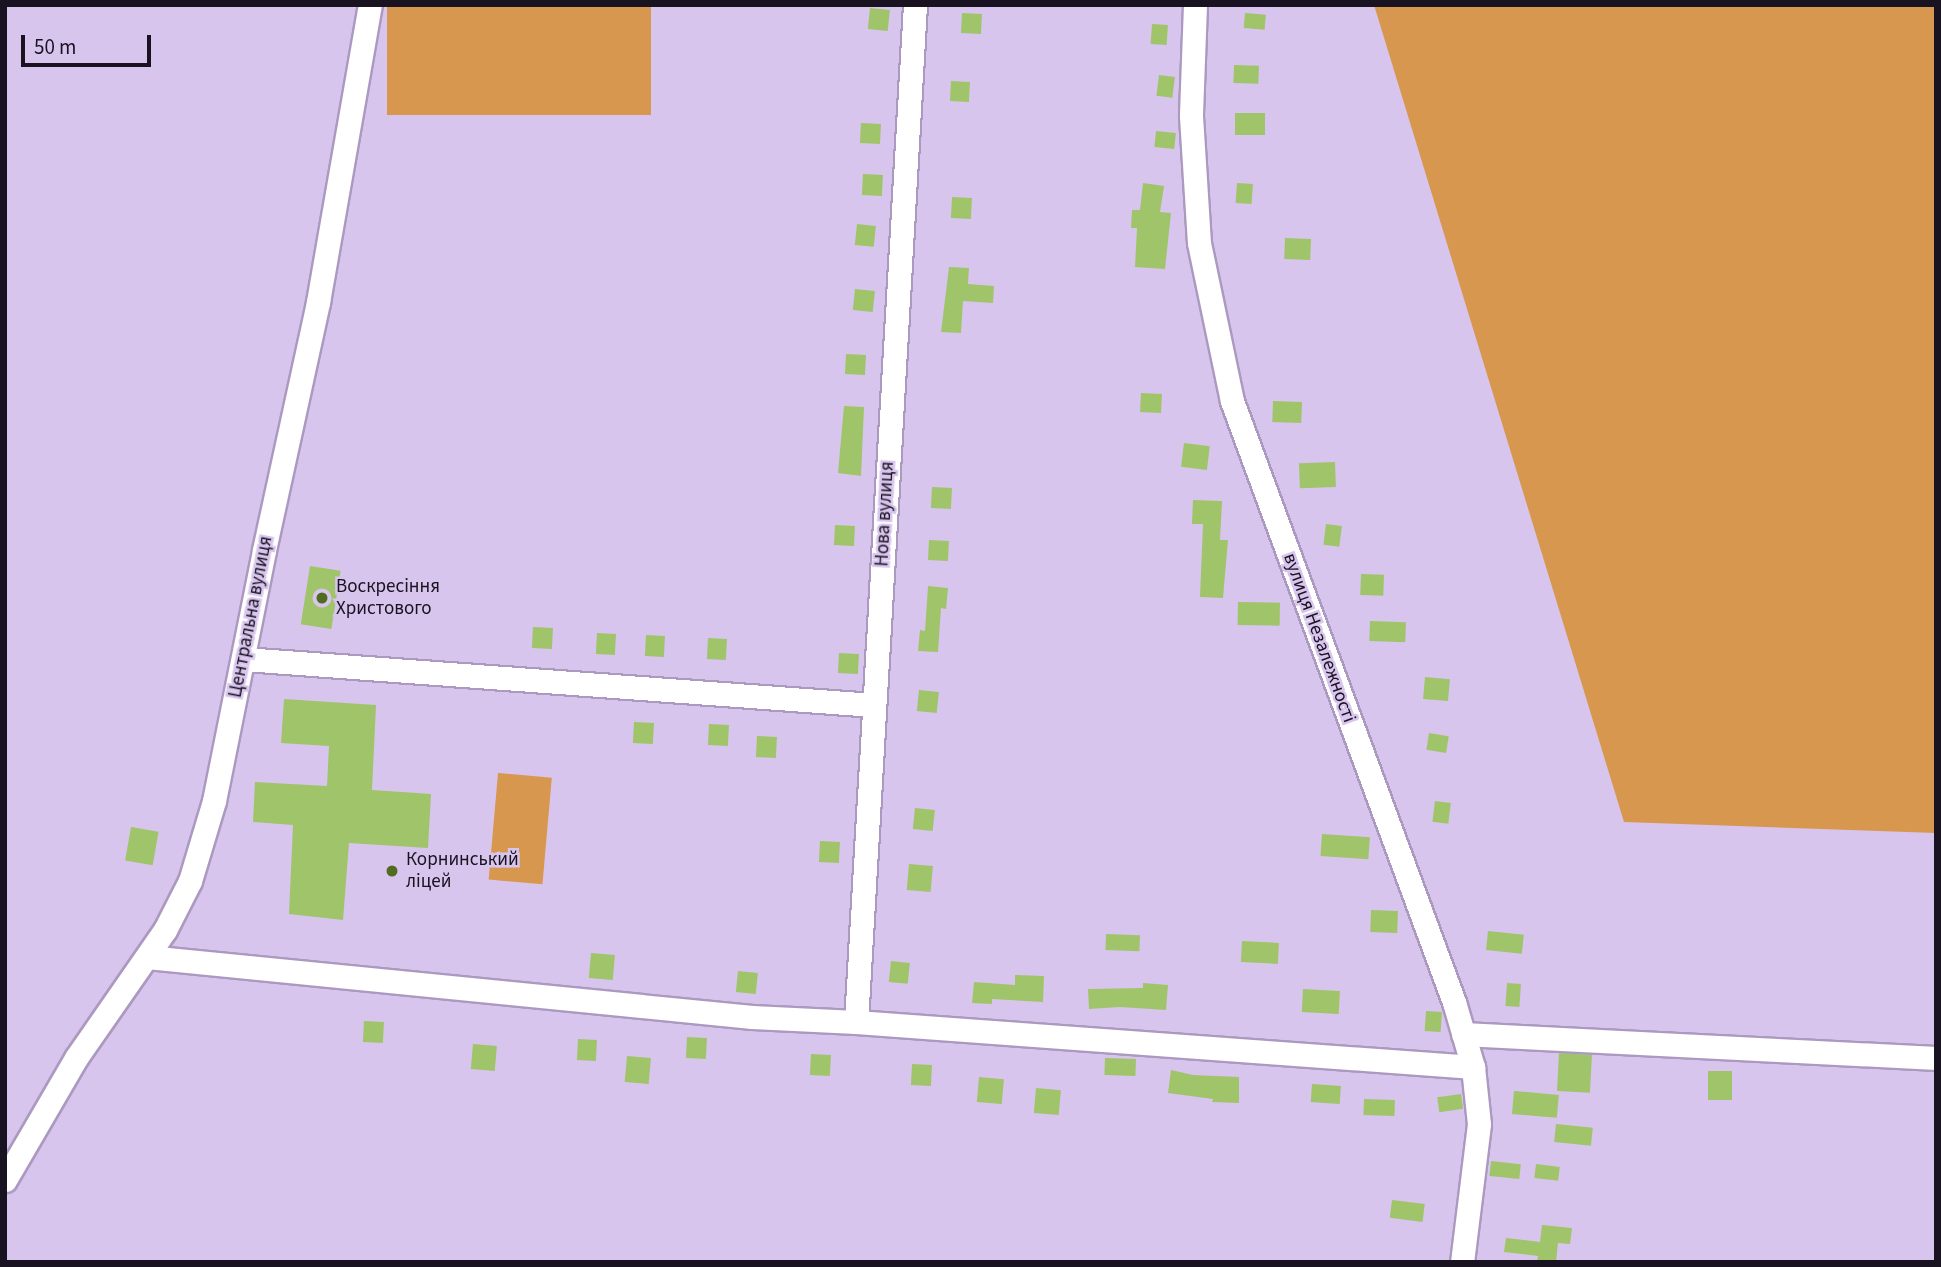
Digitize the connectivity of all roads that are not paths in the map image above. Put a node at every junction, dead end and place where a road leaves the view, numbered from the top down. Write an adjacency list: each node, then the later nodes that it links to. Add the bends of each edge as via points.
1 (370, 5): 4 (street, Центральна вулиця, via 318,302)
2 (915, 5): 5 (street, Нова вулиця)
3 (1195, 5): 8 (street, вулиця Незалежності, via 1191,116 1199,243 1232,401)
4 (244, 659): 5 (street); 6 (street, Центральна вулиця, via 214,801 190,881)
5 (874, 705): 7 (street, Нова вулиця)
6 (147, 957): 7 (street, via 752,1017); 11 (street, Центральна вулиця, via 76,1058)
7 (856, 1022): 10 (street)
8 (1463, 1034): 9 (street); 10 (street, вулиця Незалежності)
9 (1936, 1058)
10 (1473, 1067): 12 (street, вулиця Незалежності, via 1479,1124)
11 (5, 1180)
12 (1462, 1262)

